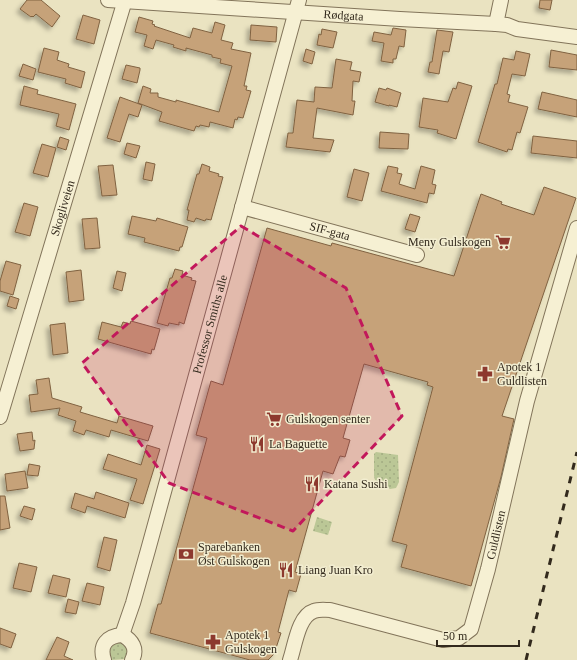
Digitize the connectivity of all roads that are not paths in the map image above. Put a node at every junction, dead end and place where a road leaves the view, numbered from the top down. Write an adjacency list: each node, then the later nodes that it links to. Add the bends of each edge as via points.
1 (108, 0): 3 (street, Rødgata)
2 (501, 0): 5 (street)
3 (125, 1): 4 (street, Rødgata, via 264,9); 10 (street, Skogliveien)
4 (298, 6): 5 (street, Rødgata); 7 (street, Professor Smiths alle)
5 (496, 24): 6 (street, Rødgata)
6 (577, 37)
7 (242, 207): 9 (street, SIF-gata); 11 (street, Professor Smiths alle, via 146,558)
8 (577, 228): 14 (street, Guldlisten, via 527,401 488,569 471,629 459,638 443,640 330,610 318,610 308,614 304,619)
9 (417, 255)
10 (0, 417)
11 (122, 635): 12 (street, via 112,636 104,643); 13 (street, via 131,640)
12 (104, 660)
13 (134, 660)
14 (290, 660)

